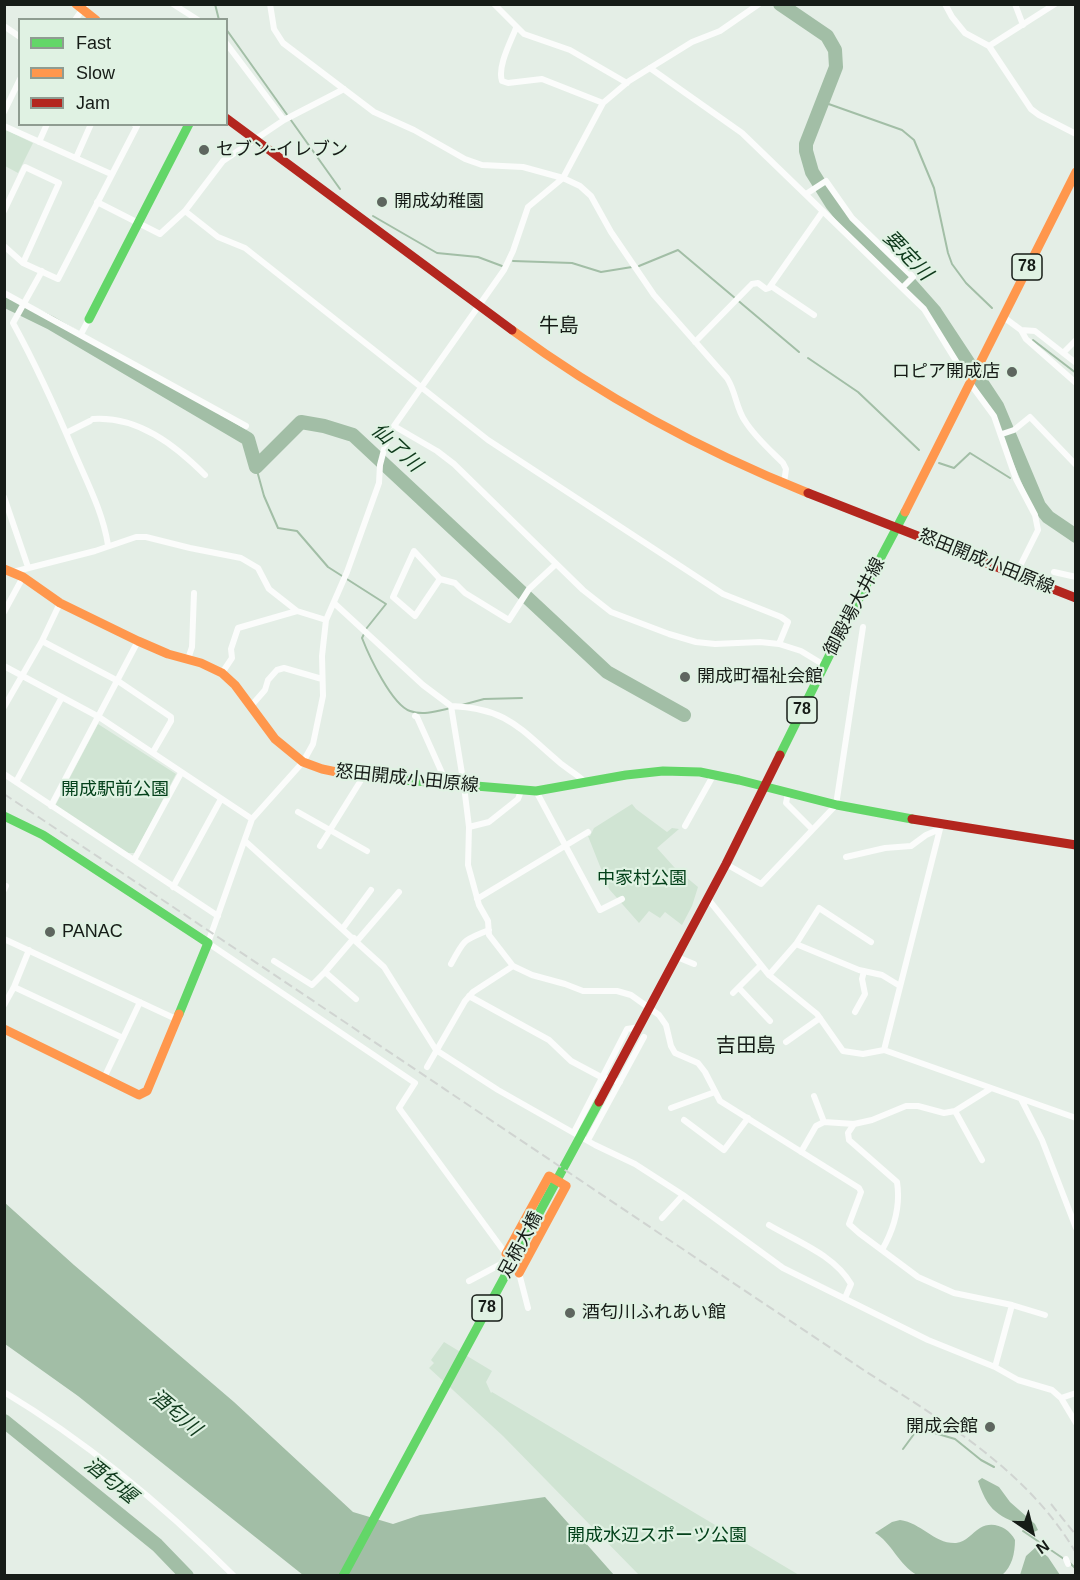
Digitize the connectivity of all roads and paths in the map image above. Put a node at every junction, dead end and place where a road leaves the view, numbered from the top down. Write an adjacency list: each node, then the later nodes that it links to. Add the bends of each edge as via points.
1 (173, 4): 10 (street)
2 (270, 4): 20 (street, via 274,29 283,43)
3 (494, 4): 13 (street)
4 (759, 4): 17 (street, via 720,31 692,42)
5 (945, 4): 16 (street, via 965,33)
6 (1015, 4): 11 (street)
7 (1055, 4): 11 (street)
8 (81, 6): 9 (main road)
9 (94, 18)
10 (195, 18)
11 (1023, 25): 16 (street)
12 (4, 26): 14 (street)
13 (516, 28): 19 (street, via 570,50); 21 (street, via 507,49 502,81 542,80)
14 (18, 36)
15 (228, 46): 24 (street)
16 (988, 46): 30 (street, via 1032,109)
17 (650, 68): 19 (street); 37 (street, via 742,133)
18 (18, 83): 22 (street)
19 (627, 83): 21 (street)
20 (344, 89): 24 (street); 36 (street, via 374,112 470,161 523,167)
21 (603, 103): 36 (street)
22 (4, 112)
23 (228, 120): 31 (main road, 怒田開成小田原線)
24 (284, 120): 31 (street)
25 (4, 126): 32 (street)
26 (46, 126): 32 (street)
27 (90, 126): 33 (street)
28 (136, 126): 35 (street)
29 (188, 126): 42 (main road)
30 (1076, 134)
31 (254, 140): 40 (street, via 223,161); 49 (main road, 怒田開成小田原線)
32 (39, 142): 33 (street)
33 (76, 159): 35 (street)
34 (1076, 172): 52 (main road, 御殿場大井線 / 78)
35 (111, 174): 38 (street)
36 (563, 178): 49 (street, via 528,207 510,259); 57 (street, via 591,196 654,295)
37 (806, 194): 41 (street); 47 (street, via 826,181 847,213 913,277)
38 (97, 202): 42 (street); 45 (street, via 58,279)
39 (4, 211): 44 (street, via 25,168 59,183)
40 (185, 211): 42 (street, via 160,234); 62 (street, via 218,237 245,248)
41 (823, 211): 46 (street); 47 (street)
42 (137, 223): 53 (main road)
43 (4, 246): 44 (street)
44 (23, 263): 45 (street)
45 (42, 271): 50 (street)
46 (771, 286): 51 (street); 57 (street, via 765,290 755,283)
47 (903, 286): 60 (street, via 924,309)
48 (4, 293): 50 (street)
49 (478, 306): 62 (street); 69 (main road, 怒田開成小田原線, via 613,399)
50 (23, 307): 55 (street); 65 (street, via 13,323)
51 (814, 315)
52 (1002, 316): 54 (street); 60 (main road, 御殿場大井線 / 78)
53 (90, 319): 55 (street)
54 (1021, 330): 58 (street, via 1035,331); 61 (street, via 1026,339)
55 (81, 334): 63 (street)
56 (1076, 340): 58 (street)
57 (695, 342): 69 (street, via 733,387 745,422 783,463)
58 (1063, 353): 59 (street)
59 (1076, 363)
60 (970, 380): 66 (street); 71 (main road, 御殿場大井線 / 78)
61 (1076, 383)
62 (421, 387): 64 (street); 91 (street, via 488,440 723,594 788,622)
63 (246, 426)
64 (394, 426): 73 (street, via 454,464); 84 (street, via 385,446 379,483)
65 (66, 433): 68 (street, via 92,420 122,420 173,446); 72 (street, via 94,497)
66 (1003, 434): 67 (street, via 1030,417); 77 (street, via 1016,479 1035,515 1038,530)
67 (1076, 465)
68 (205, 475)
69 (784, 483): 71 (main road, 怒田開成小田原線)
70 (4, 498): 74 (street)
71 (897, 526): 77 (main road, 怒田開成小田原線); 93 (main road, 御殿場大井線 / 78)
72 (108, 545): 74 (street); 85 (street, via 146,537 242,558 258,568 269,589)
73 (556, 564): 80 (street, via 529,589 509,620 455,583); 91 (street, via 611,612 669,634 715,644)
74 (28, 567): 75 (street)
75 (9, 570): 78 (main road, 怒田開成小田原線)
76 (1054, 572): 79 (street)
77 (1016, 574): 82 (main road, 怒田開成小田原線)
78 (23, 577): 83 (main road, 怒田開成小田原線); 86 (street)
79 (1076, 577)
80 (440, 579): 80 (street, via 415,616 393,597 414,551)
81 (194, 593): 92 (street)
82 (1076, 598)
83 (60, 603): 89 (street); 90 (main road, 怒田開成小田原線)
84 (334, 603): 87 (street); 100 (street, via 423,685)
85 (297, 611): 87 (street); 95 (street, via 238,628 232,658)
86 (4, 612)
87 (326, 620): 97 (street)
88 (863, 627): 120 (street)
89 (42, 641): 96 (street); 98 (street)
90 (138, 641): 92 (main road, 怒田開成小田原線); 98 (street)
91 (779, 644): 93 (street)
92 (188, 659): 95 (main road, 怒田開成小田原線)
93 (824, 665): 115 (main road, 御殿場大井線 / 78)
94 (4, 666): 96 (street)
95 (222, 673): 101 (main road, 怒田開成小田原線)
96 (21, 675): 99 (street); 102 (street)
97 (322, 679): 101 (street, via 284,668 277,670); 106 (street, via 318,723)
98 (118, 681): 104 (street); 105 (street, via 171,717)
99 (62, 697): 104 (street); 111 (street)
100 (451, 705): 112 (street, via 511,720); 114 (street)
101 (251, 706): 106 (main road, 怒田開成小田原線, via 275,739)
102 (4, 707)
103 (415, 716): 113 (street)
104 (99, 717): 105 (street); 121 (street)
105 (153, 752): 107 (street)
106 (303, 762): 110 (main road, 怒田開成小田原線, via 322,770); 124 (street)
107 (181, 772): 119 (street); 137 (street)
108 (4, 774): 111 (street)
109 (714, 774): 112 (main road, 怒田開成小田原線, via 681,771); 115 (main road, 怒田開成小田原線); 125 (street)
110 (363, 777): 113 (main road, 怒田開成小田原線); 129 (street)
111 (16, 782): 121 (street)
112 (585, 782): 116 (main road, 怒田開成小田原線)
113 (447, 784): 114 (main road, 怒田開成小田原線)
114 (464, 786): 117 (main road, 怒田開成小田原線); 126 (street)
115 (764, 787): 118 (main road, 怒田開成小田原線); 138 (main road, 御殿場大井線 / 78)
116 (537, 790): 117 (main road, 怒田開成小田原線); 132 (street)
117 (521, 791): 126 (street, via 518,799 489,822)
118 (788, 793): 120 (main road, 怒田開成小田原線); 128 (street, via 786,803)
119 (221, 799): 124 (street); 139 (street)
120 (836, 805): 127 (main road, 怒田開成小田原線); 128 (street)
121 (51, 806): 137 (street)
122 (298, 812): 129 (street)
123 (4, 816): 151 (main road, via 28,826)
124 (252, 819): 131 (street)
125 (685, 826)
126 (469, 827): 142 (street, via 468,865)
127 (940, 827): 133 (main road, 怒田開成小田原線); 136 (street, via 911,846); 163 (street)
128 (812, 829): 138 (street, via 761,884)
129 (330, 830): 134 (street); 135 (street)
130 (588, 832): 132 (street)
131 (245, 841): 145 (street); 146 (street)
132 (566, 845): 142 (street); 143 (street, via 600,910)
133 (1076, 845)
134 (320, 846)
135 (367, 851)
136 (846, 857)
137 (135, 860): 139 (street)
138 (726, 864): 144 (main road, 御殿場大井線 / 78)
139 (173, 887): 145 (street)
140 (371, 890): 146 (street)
141 (399, 892): 149 (street)
142 (477, 898): 147 (street)
143 (622, 899)
144 (708, 899): 154 (main road, 御殿場大井線 / 78); 158 (street)
145 (218, 916): 151 (street)
146 (343, 928): 149 (street)
147 (489, 930): 156 (street, via 462,943); 159 (street)
148 (4, 939): 153 (street)
149 (356, 940): 161 (street); 181 (street, via 393,978)
150 (871, 942): 152 (street, via 819,908)
151 (208, 943): 174 (main road); 208 (street, via 417,1081 399,1108)
152 (796, 944): 160 (street); 162 (street)
153 (29, 950): 164 (street); 169 (street)
154 (677, 957): 157 (street); 171 (main road, 御殿場大井線 / 78)
155 (274, 960): 161 (street, via 312,985)
156 (451, 964)
157 (694, 964)
158 (762, 965): 162 (street); 165 (street)
159 (513, 966): 167 (street); 171 (street, via 583,991 631,994)
160 (864, 971): 163 (street, via 882,975); 172 (street, via 865,994)
161 (326, 972): 168 (street)
162 (769, 975): 173 (street)
163 (900, 986): 182 (street)
164 (14, 987): 170 (street); 178 (street)
165 (739, 988): 166 (street); 175 (street)
166 (733, 993)
167 (469, 996): 181 (street); 184 (street, via 549,1040 571,1060)
168 (356, 999)
169 (140, 1002): 174 (street); 178 (street)
170 (4, 1005)
171 (650, 1008): 177 (main road, 御殿場大井線 / 78); 188 (street, via 666,1025 675,1053 698,1063)
172 (855, 1012)
173 (820, 1018): 180 (street); 182 (street, via 843,1051 863,1054)
174 (176, 1019): 185 (main road, via 147,1091 139,1095)
175 (770, 1021)
176 (4, 1029): 185 (main road)
177 (642, 1032): 179 (main road, 御殿場大井線 / 78); 184 (street, via 627,1029); 186 (street)
178 (123, 1038): 185 (street)
179 (632, 1041): 202 (main road, 足柄大橋 / 78)
180 (786, 1042)
181 (436, 1050): 183 (street); 198 (street)
182 (884, 1050): 187 (street)
183 (427, 1067)
184 (601, 1077): 186 (street); 198 (street)
185 (104, 1078)
186 (620, 1082): 199 (street)
187 (990, 1089): 190 (street); 192 (street)
188 (715, 1092): 191 (street); 194 (street, via 720,1101)
189 (814, 1096): 196 (street)
190 (1021, 1099): 193 (street); 206 (street, via 1042,1140)
191 (671, 1108)
192 (955, 1111): 197 (street, via 944,1113 906,1106); 201 (street)
193 (1076, 1118)
194 (748, 1119): 195 (street, via 724,1150); 200 (street)
195 (684, 1120)
196 (824, 1122): 197 (street); 200 (street, via 816,1126)
197 (854, 1124): 207 (street, via 848,1133 849,1140 897,1182 895,1220)
198 (574, 1132): 199 (street)
199 (588, 1140): 203 (street)
200 (801, 1152): 207 (street, via 859,1188 849,1224)
201 (982, 1160)
202 (556, 1180): 208 (main road, via 549,1176); 210 (main road, via 566,1186); 222 (main road, 足柄大橋 / 78)
203 (683, 1195): 204 (street); 212 (street, via 783,1268)
204 (662, 1218)
205 (769, 1225): 212 (street, via 843,1270 852,1284)
206 (1076, 1228)
207 (882, 1250): 213 (street, via 918,1277 954,1293)
208 (506, 1254): 209 (street)
209 (501, 1264): 210 (street); 211 (street)
210 (519, 1273): 214 (street)
211 (469, 1281)
212 (845, 1298): 216 (street, via 928,1340)
213 (1012, 1305): 215 (street); 216 (street)
214 (528, 1308)
215 (1045, 1315)
216 (995, 1367): 219 (street, via 1018,1380 1052,1390)
217 (1076, 1393): 219 (street)
218 (6, 1396): 221 (street, via 48,1418 120,1472 161,1505)
219 (1061, 1398): 220 (street)
220 (1076, 1423)
221 (234, 1575)
222 (343, 1575)

